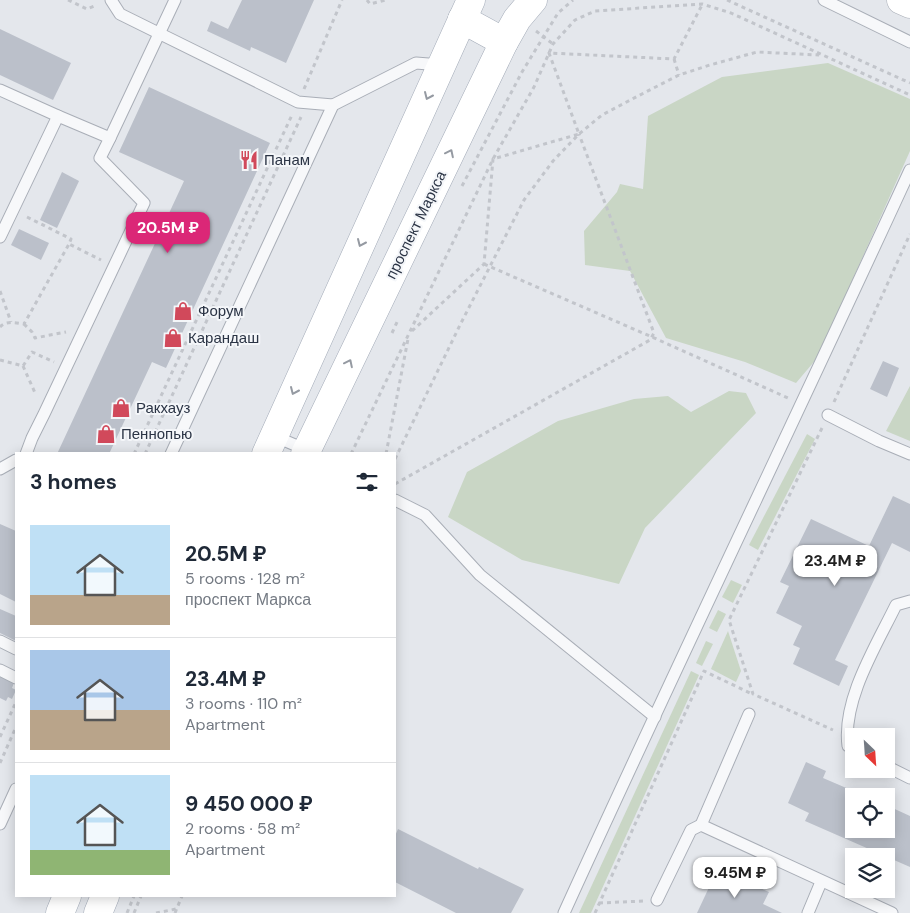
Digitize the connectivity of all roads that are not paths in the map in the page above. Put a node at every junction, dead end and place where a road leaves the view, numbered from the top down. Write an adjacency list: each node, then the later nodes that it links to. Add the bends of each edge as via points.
1 (175, 0): 8 (lane)
2 (533, 0): 9 (main road, проспект Маркса)
3 (824, 0): 10 (lane)
4 (901, 0): 6 (main road)
5 (107, 2): 8 (lane, via 120,14)
6 (910, 4)
7 (467, 9): 9 (main road); 11 (main road)
8 (158, 34): 13 (lane, via 298,102); 15 (lane)
9 (504, 42): 23 (main road, проспект Маркса, one-way to 9)
10 (910, 42)
11 (442, 65): 13 (lane, via 416,63); 19 (main road, one-way to 19)
12 (0, 90): 14 (lane)
13 (333, 105): 21 (lane)
14 (58, 116): 15 (lane); 17 (lane)
15 (110, 138): 20 (lane, via 100,158 144,203)
16 (910, 170): 34 (lane)
17 (0, 237)
18 (828, 415): 24 (lane)
19 (270, 445): 22 (lane)
20 (27, 452)
21 (172, 452)
22 (305, 452)
23 (310, 452)
24 (910, 454)
25 (15, 461): 26 (lane)
26 (0, 469)
27 (396, 500): 34 (lane, via 425,515 480,575)
28 (910, 601): 35 (lane, via 896,606 855,691)
29 (0, 641): 30 (lane)
30 (15, 648)
31 (0, 670): 32 (lane)
32 (15, 678)
33 (749, 714): 40 (lane)
34 (654, 717): 47 (lane)
35 (849, 728)
36 (895, 770): 37 (lane)
37 (910, 778)
38 (15, 791): 39 (lane)
39 (0, 824)
40 (701, 825): 41 (lane); 44 (lane, via 691,830)
41 (821, 882): 48 (lane); 49 (lane)
42 (67, 897): 45 (main road)
43 (105, 897): 46 (main road)
44 (657, 900)
45 (60, 913)
46 (98, 913)
47 (564, 913)
48 (808, 913)
49 (892, 913)

